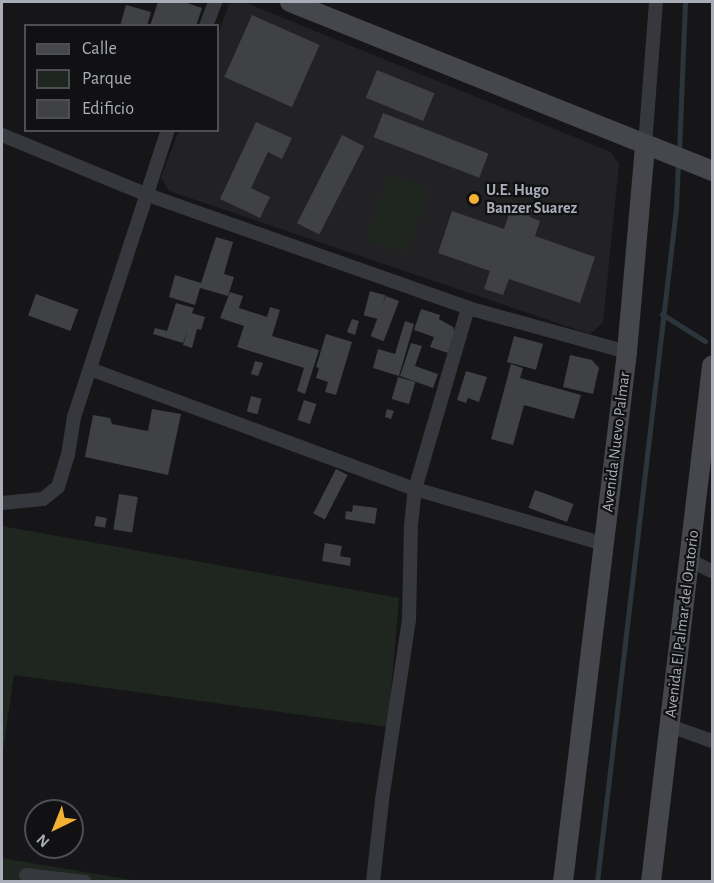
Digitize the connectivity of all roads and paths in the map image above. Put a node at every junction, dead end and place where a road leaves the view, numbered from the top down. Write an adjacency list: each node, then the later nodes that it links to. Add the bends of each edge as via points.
1 (215, 2): 4 (street)
2 (290, 2): 7 (main road)
3 (656, 2): 7 (street, Avenida Nuevo Palmar)
4 (207, 24)
5 (167, 132): 9 (street)
6 (2, 135): 9 (street)
7 (654, 148): 8 (main road); 11 (main road, Avenida Nuevo Palmar)
8 (704, 167)
9 (145, 195): 10 (street); 13 (street)
10 (468, 308): 11 (street); 14 (street)
11 (627, 352): 16 (main road, Avenida Nuevo Palmar)
12 (712, 367): 17 (main road, Avenida El Palmar del Oratorio)
13 (90, 369): 14 (street); 15 (street, via 58,487 43,498)
14 (414, 489): 16 (street); 23 (street, via 409,620)
15 (2, 503)
16 (604, 544): 24 (main road, Avenida Nuevo Palmar)
17 (689, 560): 18 (street); 19 (main road, Avenida El Palmar del Oratorio)
18 (712, 571)
19 (670, 726): 20 (street); 25 (main road, Avenida El Palmar del Oratorio)
20 (712, 741)
21 (26, 875): 22 (street)
22 (85, 882)
23 (373, 882)
24 (563, 882)
25 (651, 882)

